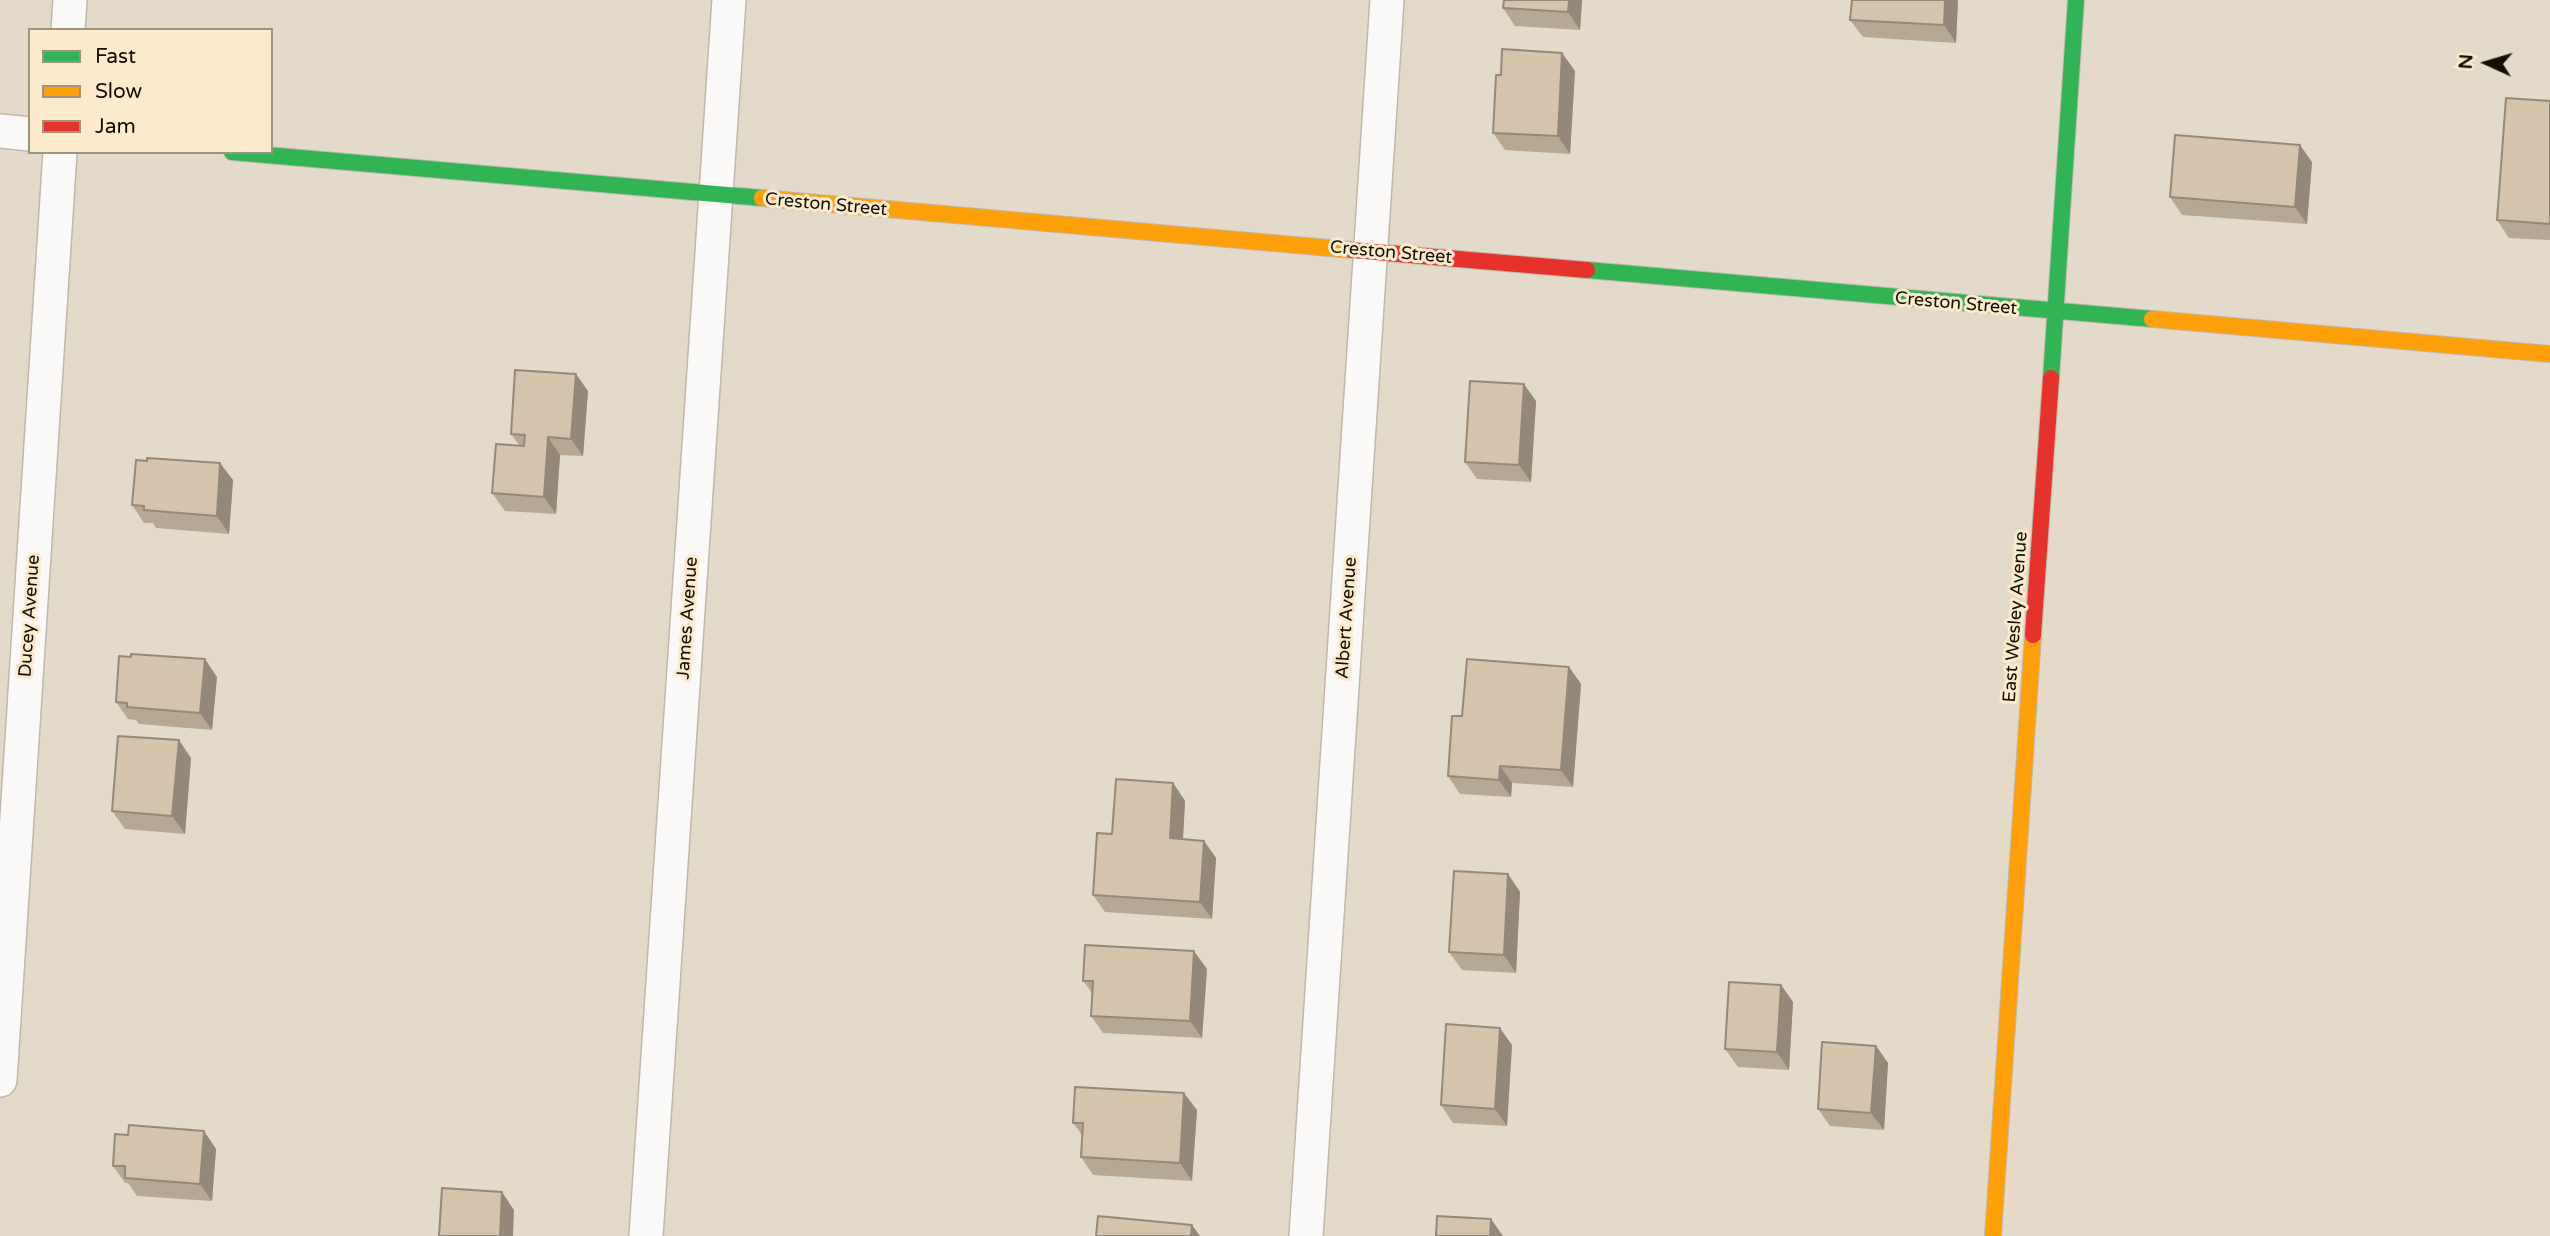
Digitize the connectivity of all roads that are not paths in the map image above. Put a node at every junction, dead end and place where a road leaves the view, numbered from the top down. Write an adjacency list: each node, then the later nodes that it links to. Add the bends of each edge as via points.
1 (70, 0): 5 (street)
2 (729, 0): 10 (street, James Avenue)
3 (1387, 0): 11 (street, Albert Avenue)
4 (2076, 0): 12 (street, East Wesley Avenue)
5 (68, 28)
6 (0, 131): 7 (street)
7 (28, 134)
8 (60, 154): 14 (street, Ducey Avenue)
9 (255, 154): 10 (street, Creston Street)
10 (716, 195): 11 (street, Creston Street); 15 (street, James Avenue)
11 (1370, 251): 12 (street, Creston Street); 16 (street, Albert Avenue)
12 (2055, 313): 13 (street, Creston Street); 17 (street, East Wesley Avenue)
13 (2550, 354)
14 (0, 1080)
15 (646, 1236)
16 (1306, 1236)
17 (1993, 1236)

